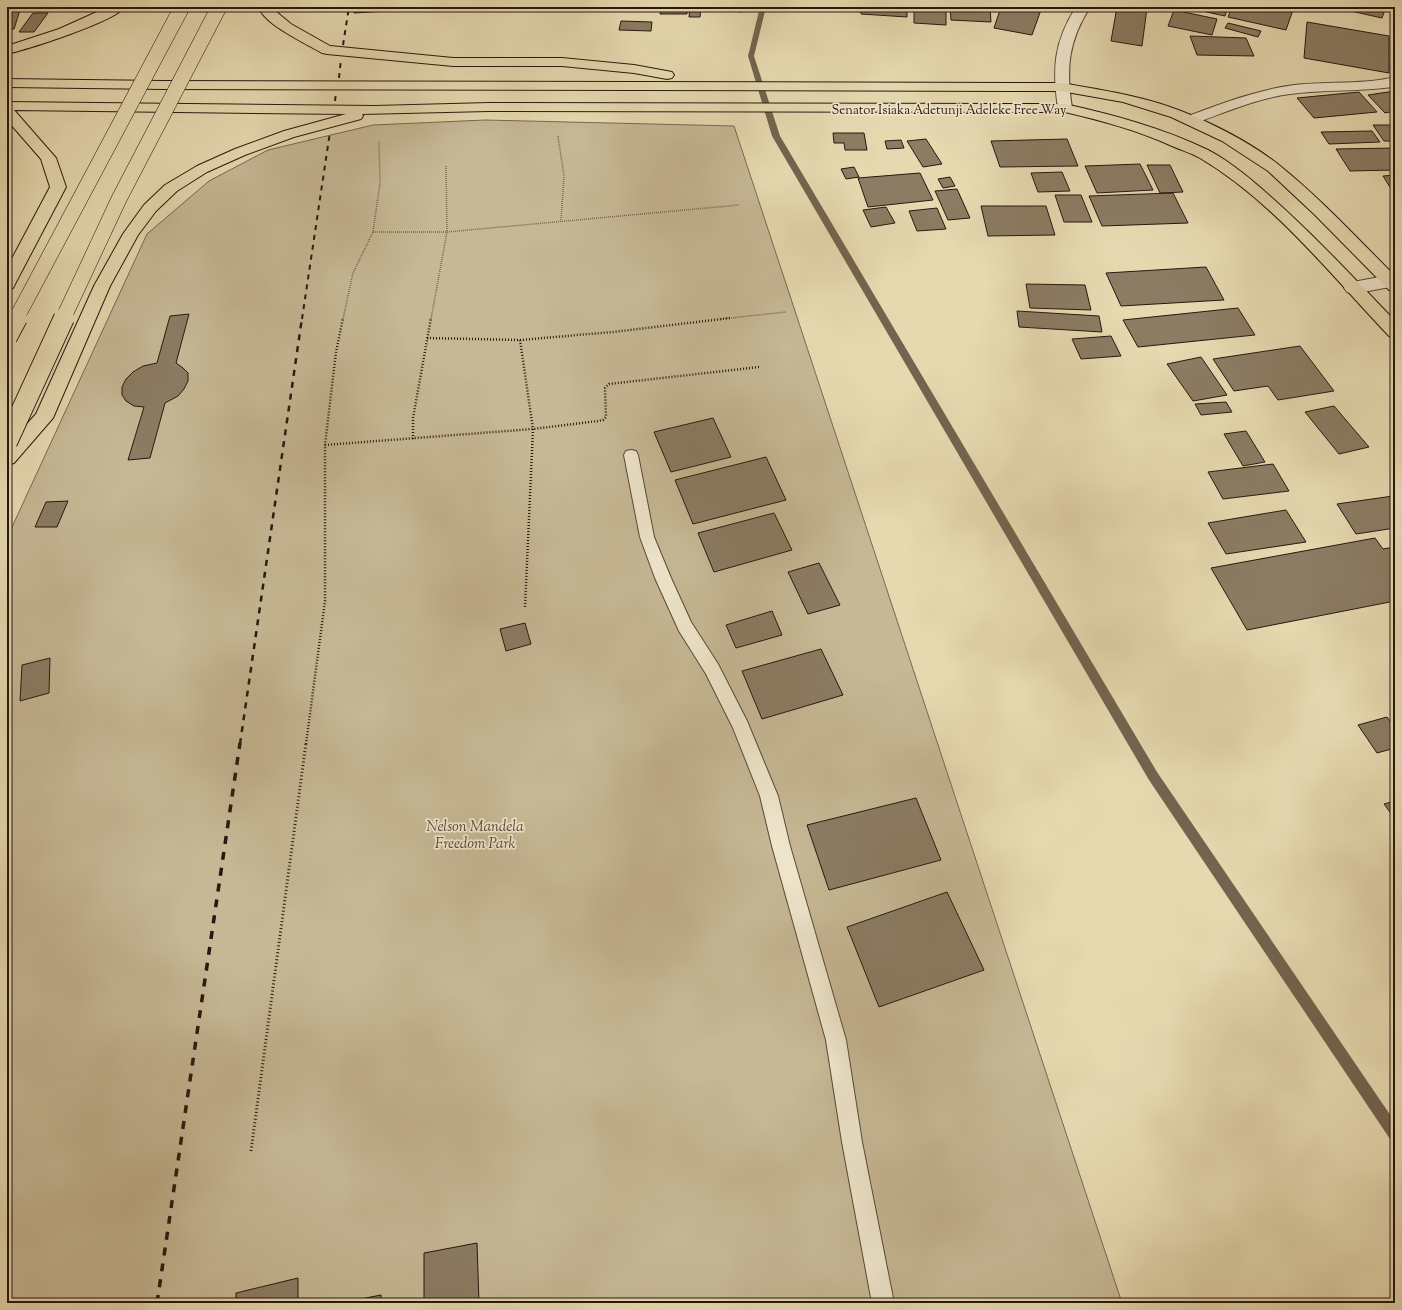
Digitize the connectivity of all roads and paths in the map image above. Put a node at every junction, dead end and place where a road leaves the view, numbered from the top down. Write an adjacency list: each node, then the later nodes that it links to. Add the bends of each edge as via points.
1 (118, 7): 6 (main road, via 90,22)
2 (182, 7): 28 (main road, bridge)
3 (219, 7): 34 (main road, bridge, via 119,200)
4 (266, 7): 9 (main road, via 267,11 286,27 327,50 453,62 562,62 634,69)
5 (1083, 7): 10 (street, via 1064,45)
6 (7, 50)
7 (1395, 81): 15 (street, via 1373,86 1295,89 1252,99)
8 (7, 83): 9 (main road)
9 (726, 86): 10 (main road, Senator Isiaka Adetunji Adeleke Free Way)
10 (1061, 87): 12 (street); 15 (main road, Senator Isiaka Adetunji Adeleke Free Way, via 1126,98)
11 (7, 106): 13 (main road)
12 (1065, 108): 13 (main road, Senator Isiaka Adetunji Adeleke Free Way, via 489,107); 25 (main road, Senator Isiaka Adetunji Adeleke Free Way, via 1114,119 1204,154 1244,181 1291,223)
13 (375, 110): 37 (main road, via 289,134 240,152 202,169 171,188 150,208 131,234 102,286 44,418)
14 (7, 111): 24 (main road, via 48,158 58,187)
15 (1190, 120): 23 (main road, Senator Isiaka Adetunji Adeleke Free Way, via 1227,138 1273,168)
16 (558, 136): 20 (path, via 564,176)
17 (378, 141): 21 (path, via 380,183)
18 (446, 166): 22 (path)
19 (739, 205): 20 (path)
20 (561, 221): 22 (path)
21 (373, 232): 22 (path); 35 (path, via 353,273 336,352)
22 (447, 232): 29 (path)
23 (1393, 282): 25 (street)
24 (7, 284)
25 (1353, 288): 27 (main road, Senator Isiaka Adetunji Adeleke Free Way)
26 (786, 312): 30 (path)
27 (1395, 332)
28 (7, 337)
29 (427, 338): 30 (path); 33 (path)
30 (520, 340): 32 (path)
31 (759, 367): 32 (path, via 609,384 605,388 606,417 603,420)
32 (533, 429): 33 (path); 38 (path)
33 (413, 438): 35 (path)
34 (7, 442)
35 (325, 444): 39 (path, via 325,601)
36 (631, 455): 40 (lane, via 647,537 663,578 685,626 712,669 741,726 769,796 836,1040 852,1142)
37 (7, 458)
38 (525, 607)
39 (251, 1151)
40 (883, 1303)

